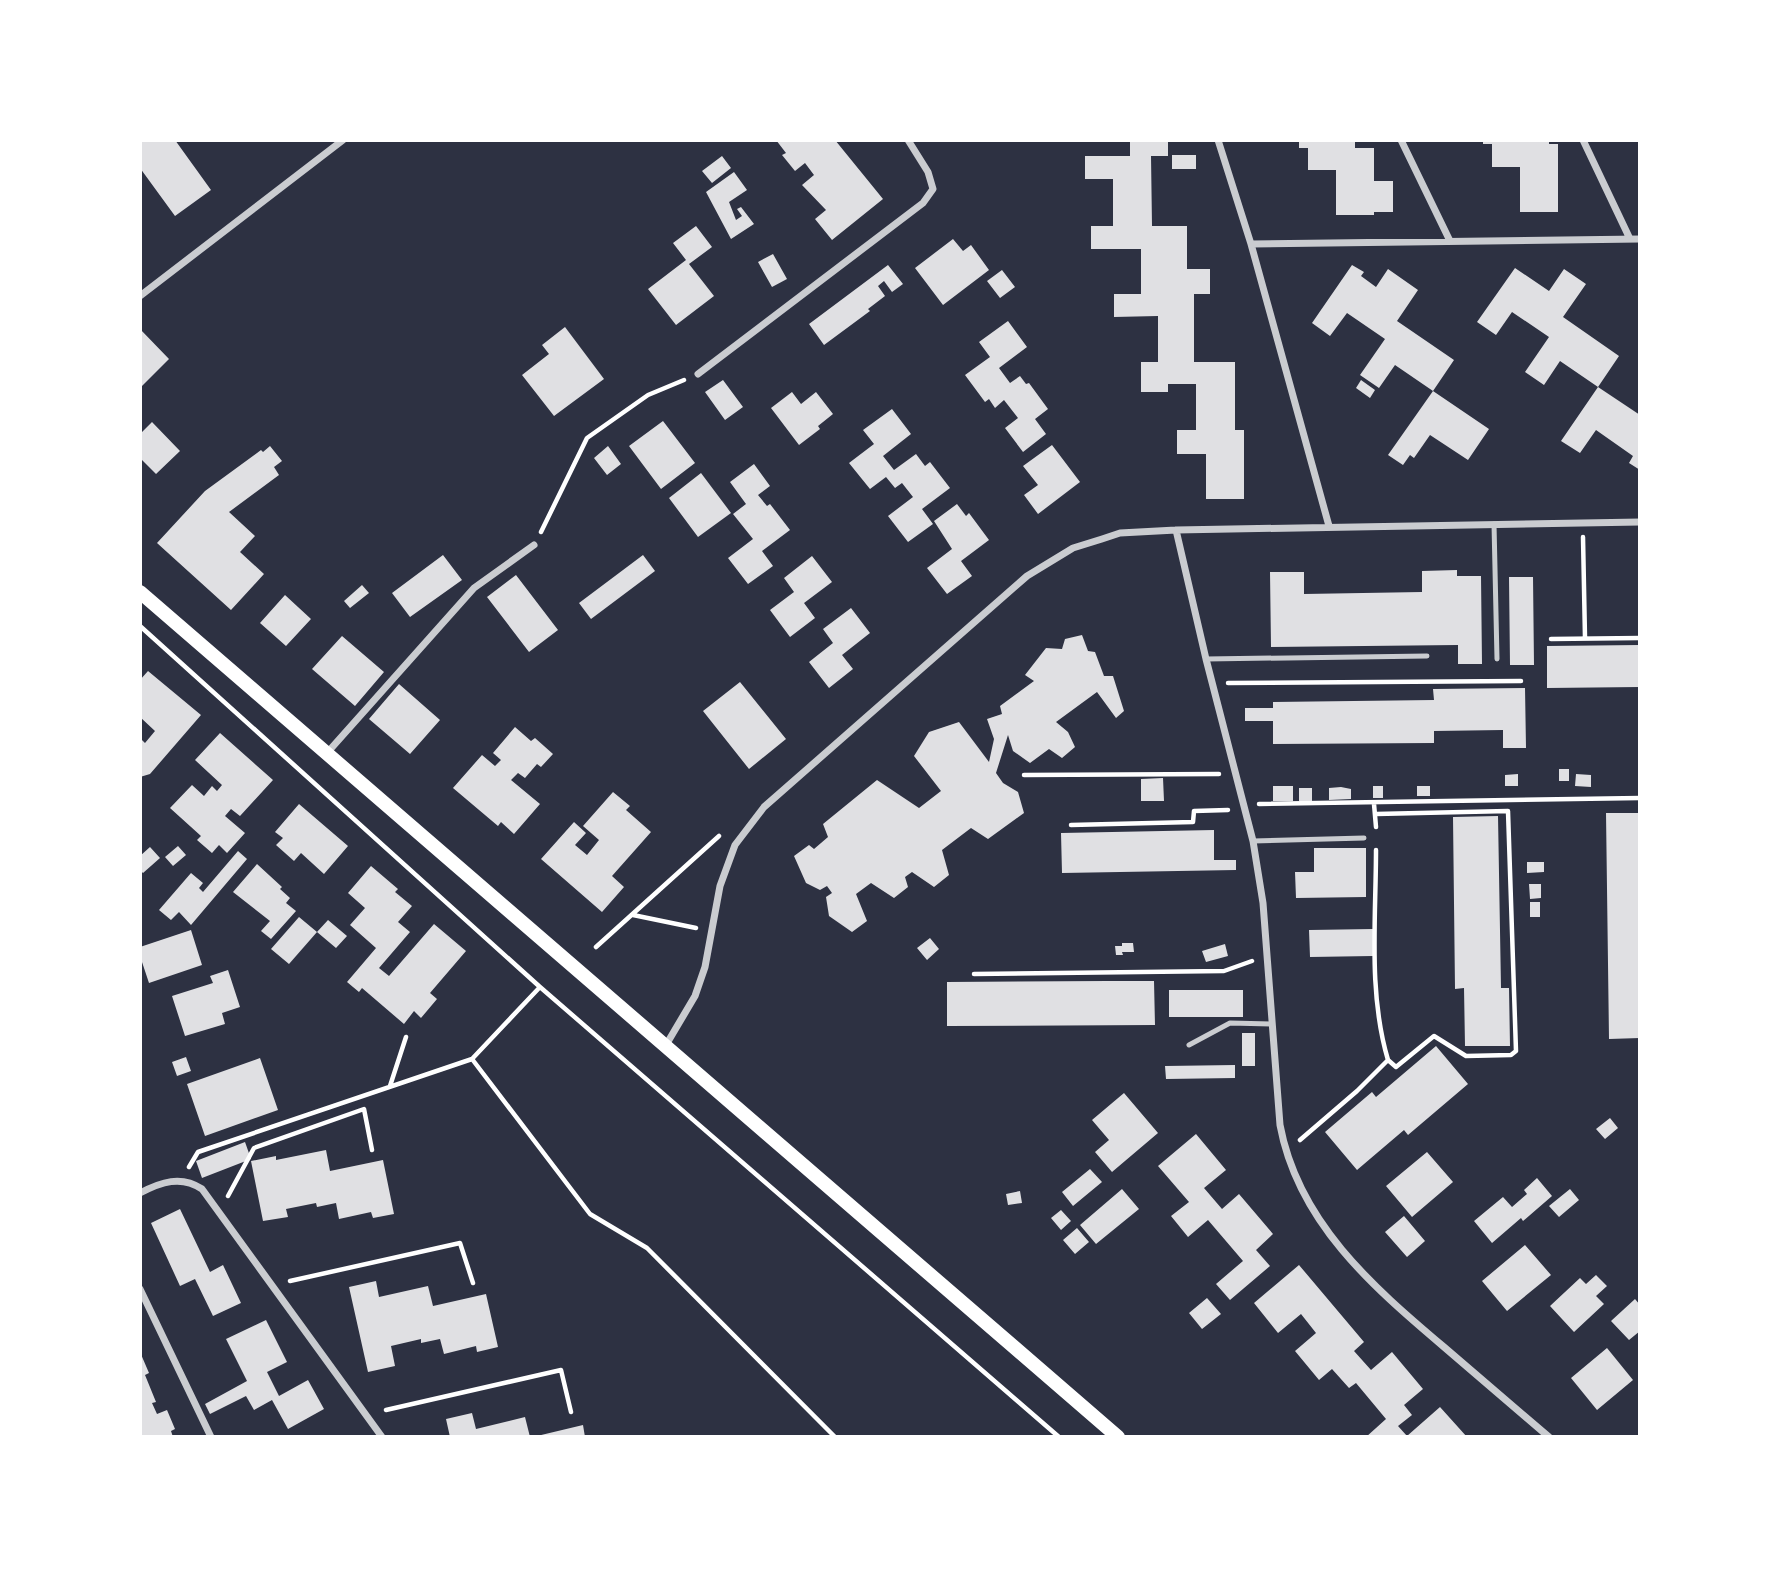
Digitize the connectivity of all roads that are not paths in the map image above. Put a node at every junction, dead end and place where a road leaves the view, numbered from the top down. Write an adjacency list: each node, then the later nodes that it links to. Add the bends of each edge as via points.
1 (343, 140): 10 (street)
2 (908, 140): 11 (street, via 933,189 923,203)
3 (1218, 140): 9 (street)
4 (1401, 140): 8 (street)
5 (1583, 140): 6 (street)
6 (1630, 239): 7 (street); 8 (street)
7 (1640, 239)
8 (1450, 241): 9 (street)
9 (1251, 244): 14 (street)
10 (140, 296)
11 (698, 374)
12 (1640, 522): 13 (street)
13 (1494, 524): 14 (street); 20 (lane)
14 (1329, 526): 15 (street)
15 (1176, 530): 19 (street); 25 (street, via 1120,533 1073,548 1027,576 764,807 735,845 720,886 695,996)
16 (534, 545): 21 (street, via 474,588)
17 (140, 592): 21 (main road)
18 (1427, 656): 19 (lane)
19 (1206, 659): 23 (street)
20 (1497, 659)
21 (327, 753): 25 (main road)
22 (1364, 838): 23 (lane)
23 (1253, 841): 24 (street, via 1263,903)
24 (1271, 1024): 26 (lane, via 1230,1023); 32 (street, via 1285,1154 1331,1238 1378,1291)
25 (666, 1045): 31 (main road)
26 (1189, 1045)
27 (140, 1193): 29 (street, via 182,1180 202,1189)
28 (140, 1289): 30 (street)
29 (378, 1436)
30 (211, 1437)
31 (1118, 1437)
32 (1549, 1437)

